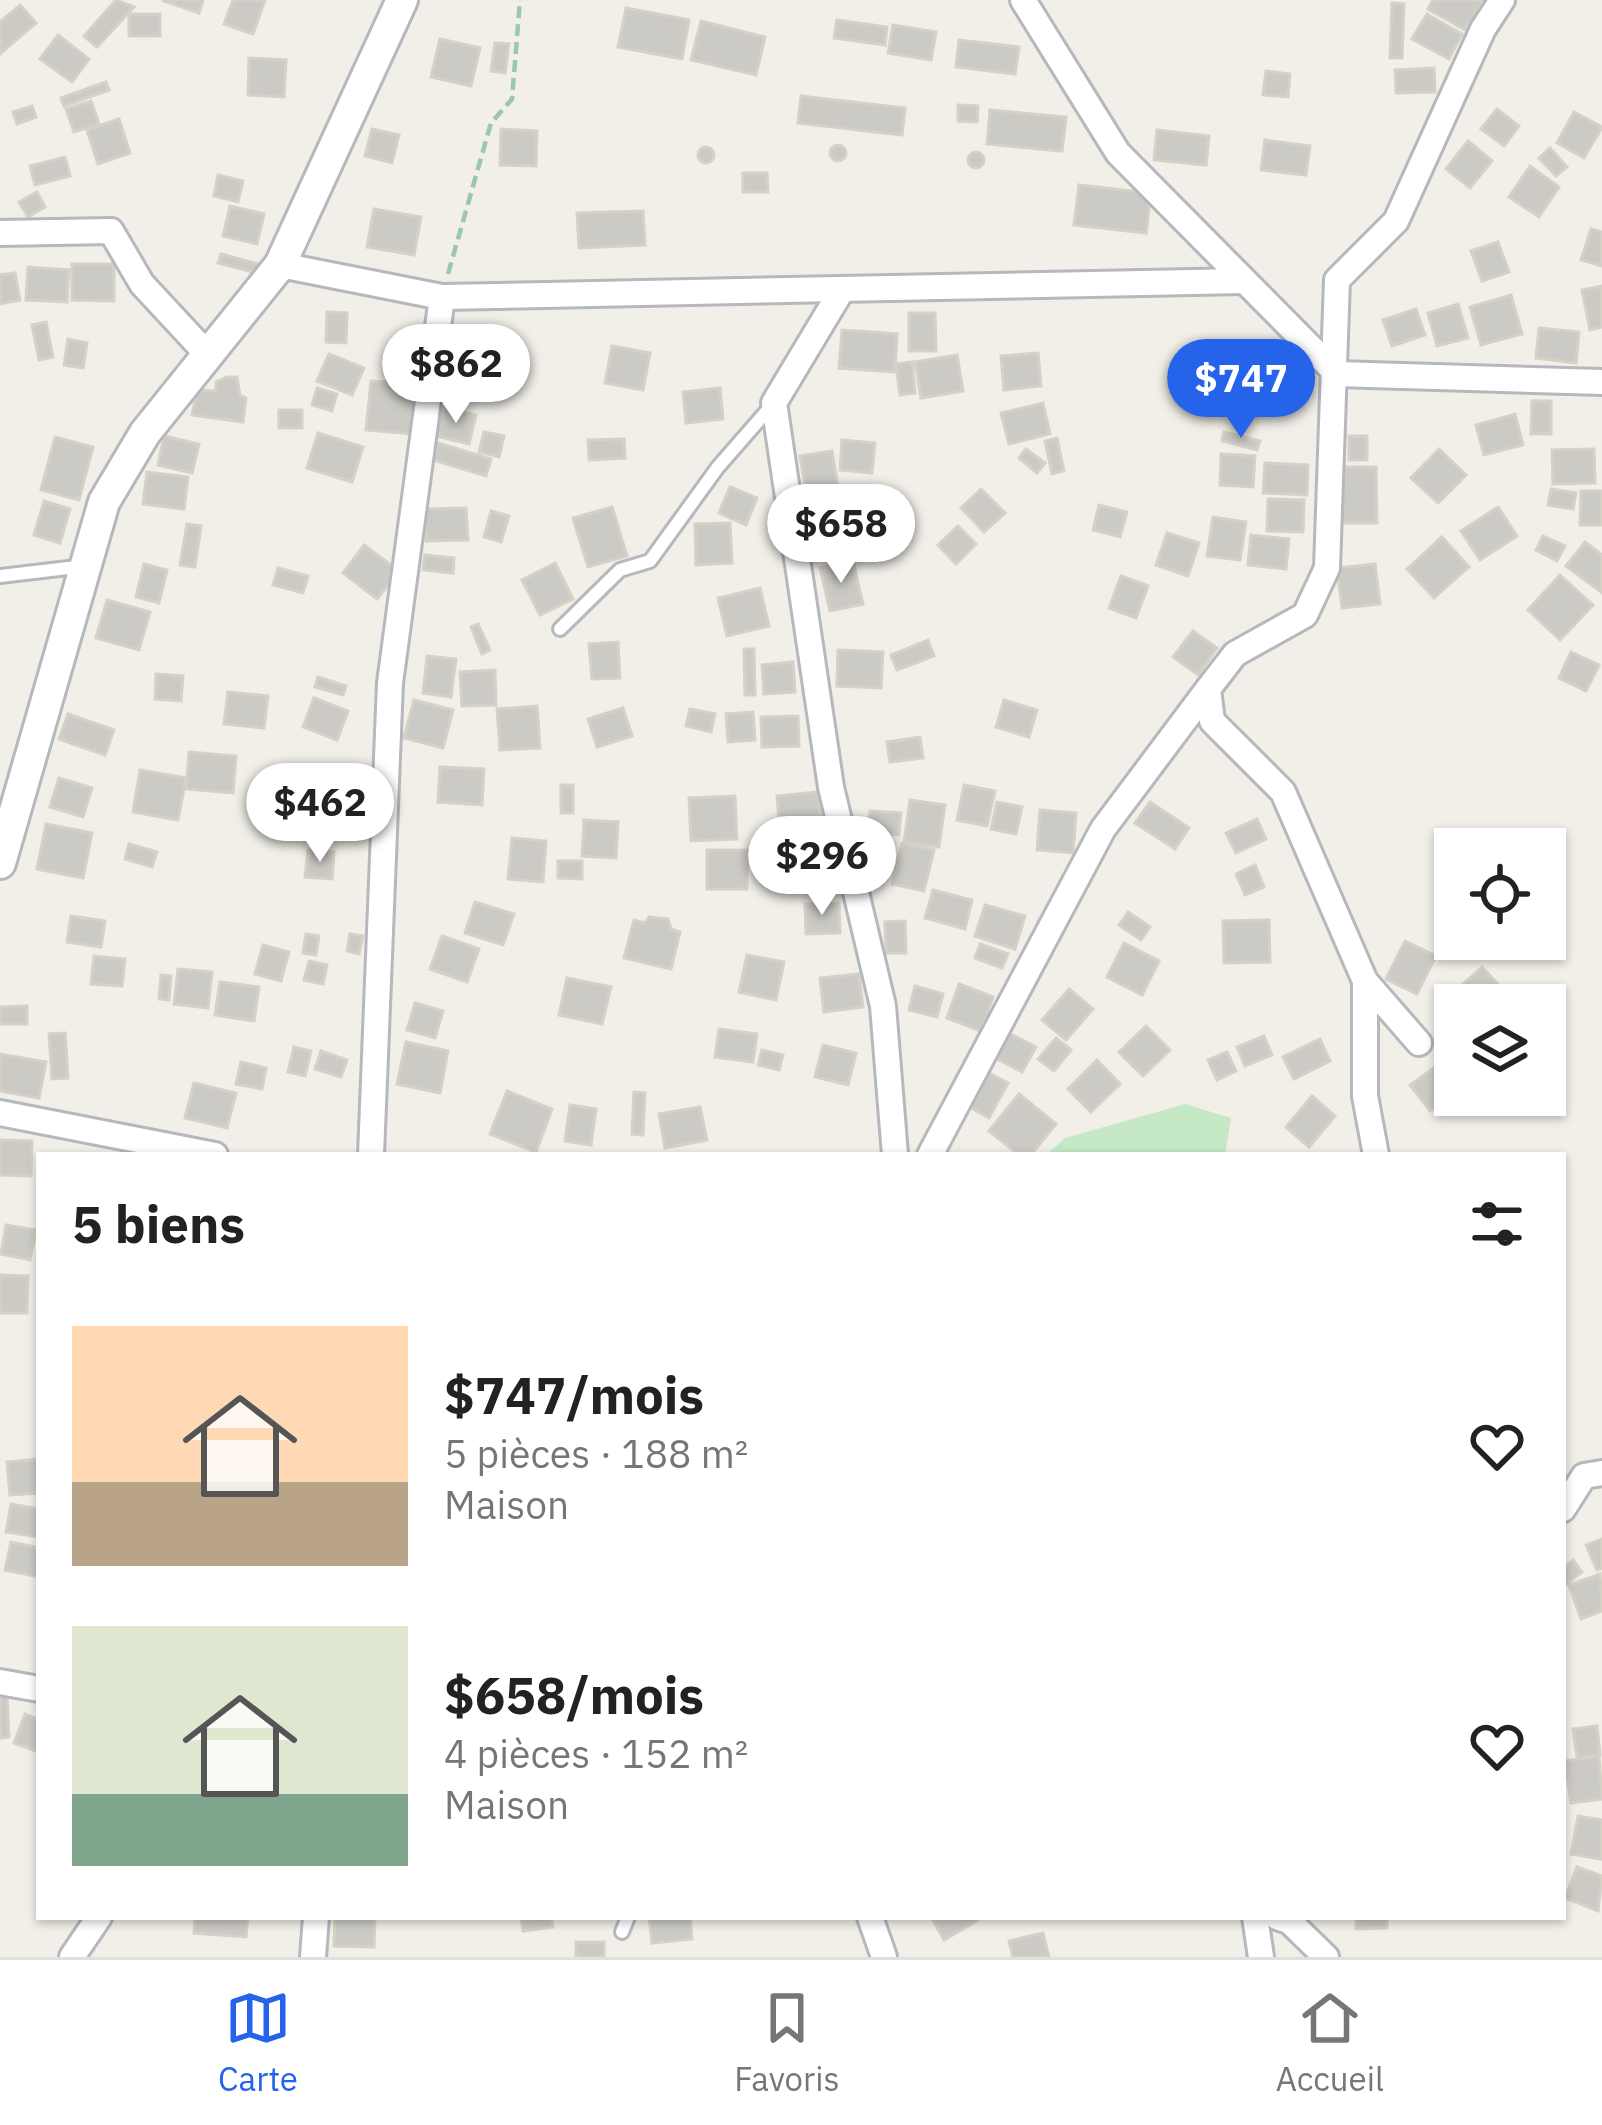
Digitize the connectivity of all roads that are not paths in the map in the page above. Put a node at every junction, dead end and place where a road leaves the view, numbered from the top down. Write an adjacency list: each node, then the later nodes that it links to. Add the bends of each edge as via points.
1 (402, 0): 5 (street)
2 (1023, 0): 6 (street, via 1118,153)
3 (1502, 0): 10 (street, via 1396,221 1337,280)
4 (0, 233): 9 (street, via 111,231 142,284)
5 (280, 265): 8 (street); 9 (street)
6 (1244, 280): 7 (street); 10 (street)
7 (841, 293): 8 (street); 12 (street)
8 (442, 297): 22 (street, via 390,683)
9 (208, 355): 13 (street, via 145,433 104,502)
10 (1337, 374): 11 (street); 16 (street, via 1327,568 1305,616 1235,654)
11 (1602, 382)
12 (774, 403): 15 (lane, via 650,561 620,571); 23 (street, via 830,787 883,1006)
13 (86, 566): 14 (lane); 17 (street)
14 (0, 576)
15 (560, 629)
16 (1208, 689): 18 (street, via 1212,721 1283,792); 24 (street, via 1103,829)
17 (0, 863)
18 (1364, 981): 19 (street); 25 (street, via 1365,1096)
19 (1419, 1043)
20 (0, 1113): 21 (street)
21 (200, 1152)
22 (370, 1152)
23 (895, 1152)
24 (932, 1152)
25 (1375, 1152)
26 (1602, 1473): 27 (street, via 1584,1477)
27 (1566, 1504)
28 (0, 1682): 29 (street)
29 (36, 1688)
30 (97, 1920): 37 (street)
31 (316, 1920): 38 (street)
32 (627, 1920): 36 (lane)
33 (871, 1920): 39 (street)
34 (1255, 1920): 40 (street)
35 (1284, 1920): 41 (street)
36 (622, 1932)
37 (72, 1957)
38 (313, 1957)
39 (884, 1957)
40 (1261, 1957)
41 (1326, 1957)

